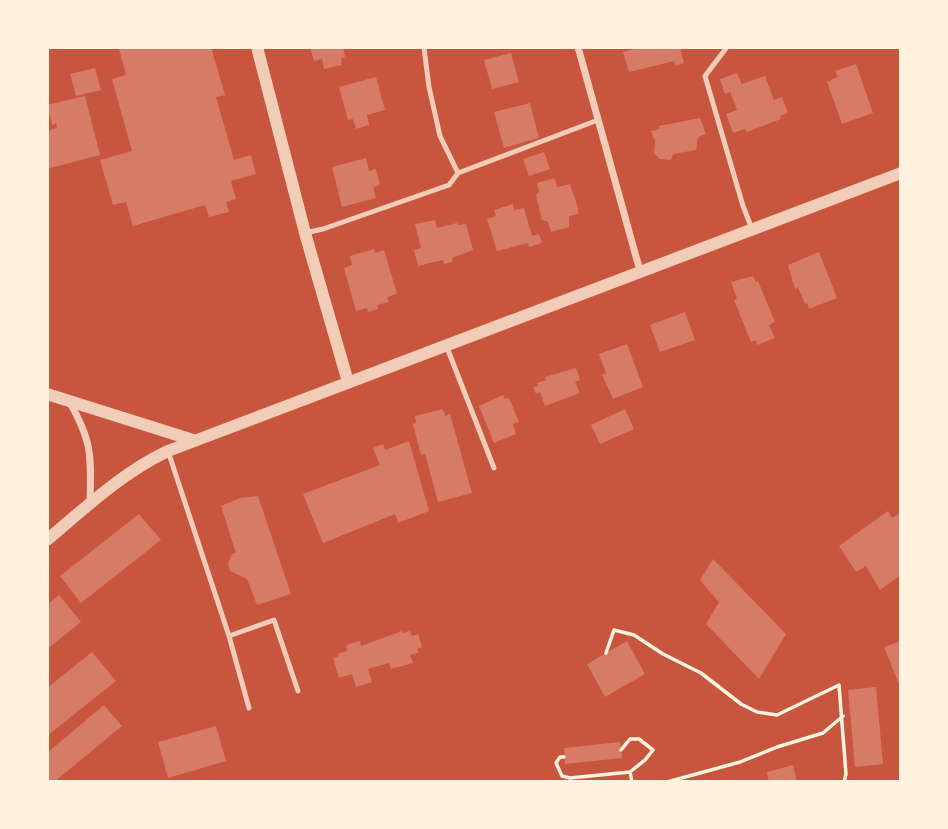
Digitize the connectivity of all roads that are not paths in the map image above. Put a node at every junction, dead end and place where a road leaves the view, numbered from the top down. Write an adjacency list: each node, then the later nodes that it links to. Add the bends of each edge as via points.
1 (257, 47): 9 (street)
2 (578, 47): 5 (street)
3 (727, 47): 8 (lane, via 705,76)
4 (424, 48): 6 (lane, via 440,136)
5 (598, 120): 6 (lane); 10 (street)
6 (458, 173): 9 (lane, via 449,185)
7 (901, 173): 8 (street)
8 (752, 229): 10 (street)
9 (305, 233): 12 (street)
10 (640, 271): 11 (street)
11 (446, 345): 12 (street); 17 (lane)
12 (348, 382): 15 (street)
13 (47, 394): 14 (street)
14 (68, 400): 15 (street); 18 (street, via 88,441)
15 (193, 440): 16 (street)
16 (168, 451): 18 (street); 20 (lane)
17 (494, 468)
18 (90, 503): 19 (street)
19 (47, 540)
20 (229, 636): 21 (lane, via 274,620); 22 (lane)
21 (298, 691)
22 (249, 708)

